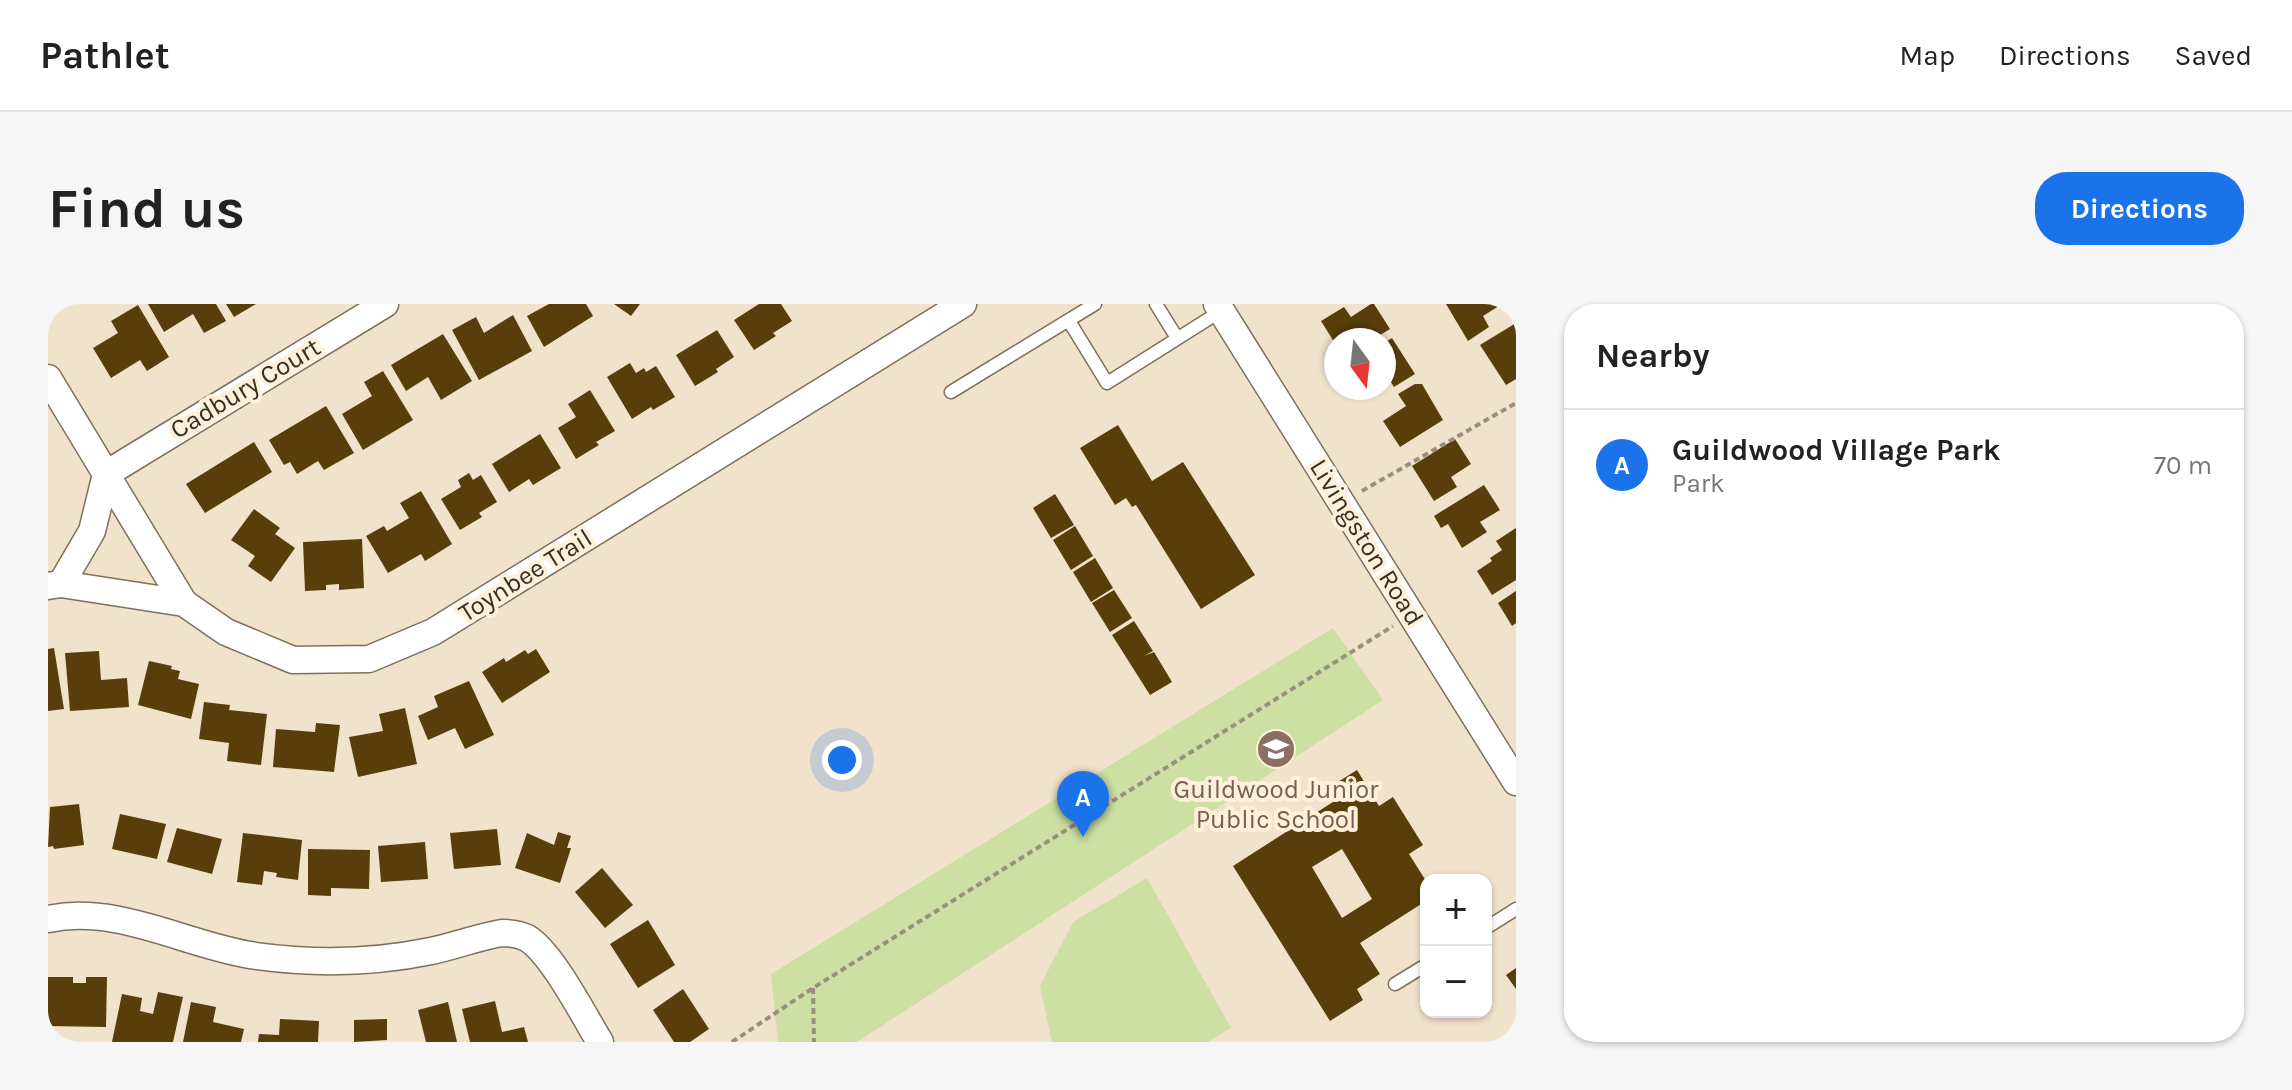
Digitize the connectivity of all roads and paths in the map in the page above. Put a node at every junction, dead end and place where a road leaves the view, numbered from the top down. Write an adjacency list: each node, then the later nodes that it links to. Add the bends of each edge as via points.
1 (385, 304): 11 (street, Cadbury Court)
2 (963, 304): 14 (street, Toynbee Trail, via 433,632 369,659 293,660 226,632)
3 (1095, 304): 6 (lane)
4 (1156, 304): 7 (lane)
5 (1219, 308): 7 (lane); 12 (street, Livingston Road)
6 (1069, 321): 7 (lane, via 1107,383); 9 (lane)
7 (1177, 338)
8 (48, 378): 11 (street)
9 (951, 392)
10 (1516, 403): 12 (path)
11 (106, 474): 13 (street, via 92,531); 14 (street)
12 (1342, 503): 15 (street, Livingston Road)
13 (54, 585): 14 (street, Toynbee Trail)
14 (184, 603)
15 (1412, 614): 16 (street, Livingston Road); 22 (path)
16 (1513, 769)
17 (1516, 909): 19 (lane)
18 (48, 919): 23 (street, via 100,916 252,955 323,962 375,960 512,933 548,958)
19 (1492, 924)
20 (1420, 969): 21 (lane)
21 (1395, 984)
22 (813, 988): 24 (path); 25 (path)
23 (600, 1042)
24 (732, 1042)
25 (814, 1042)

